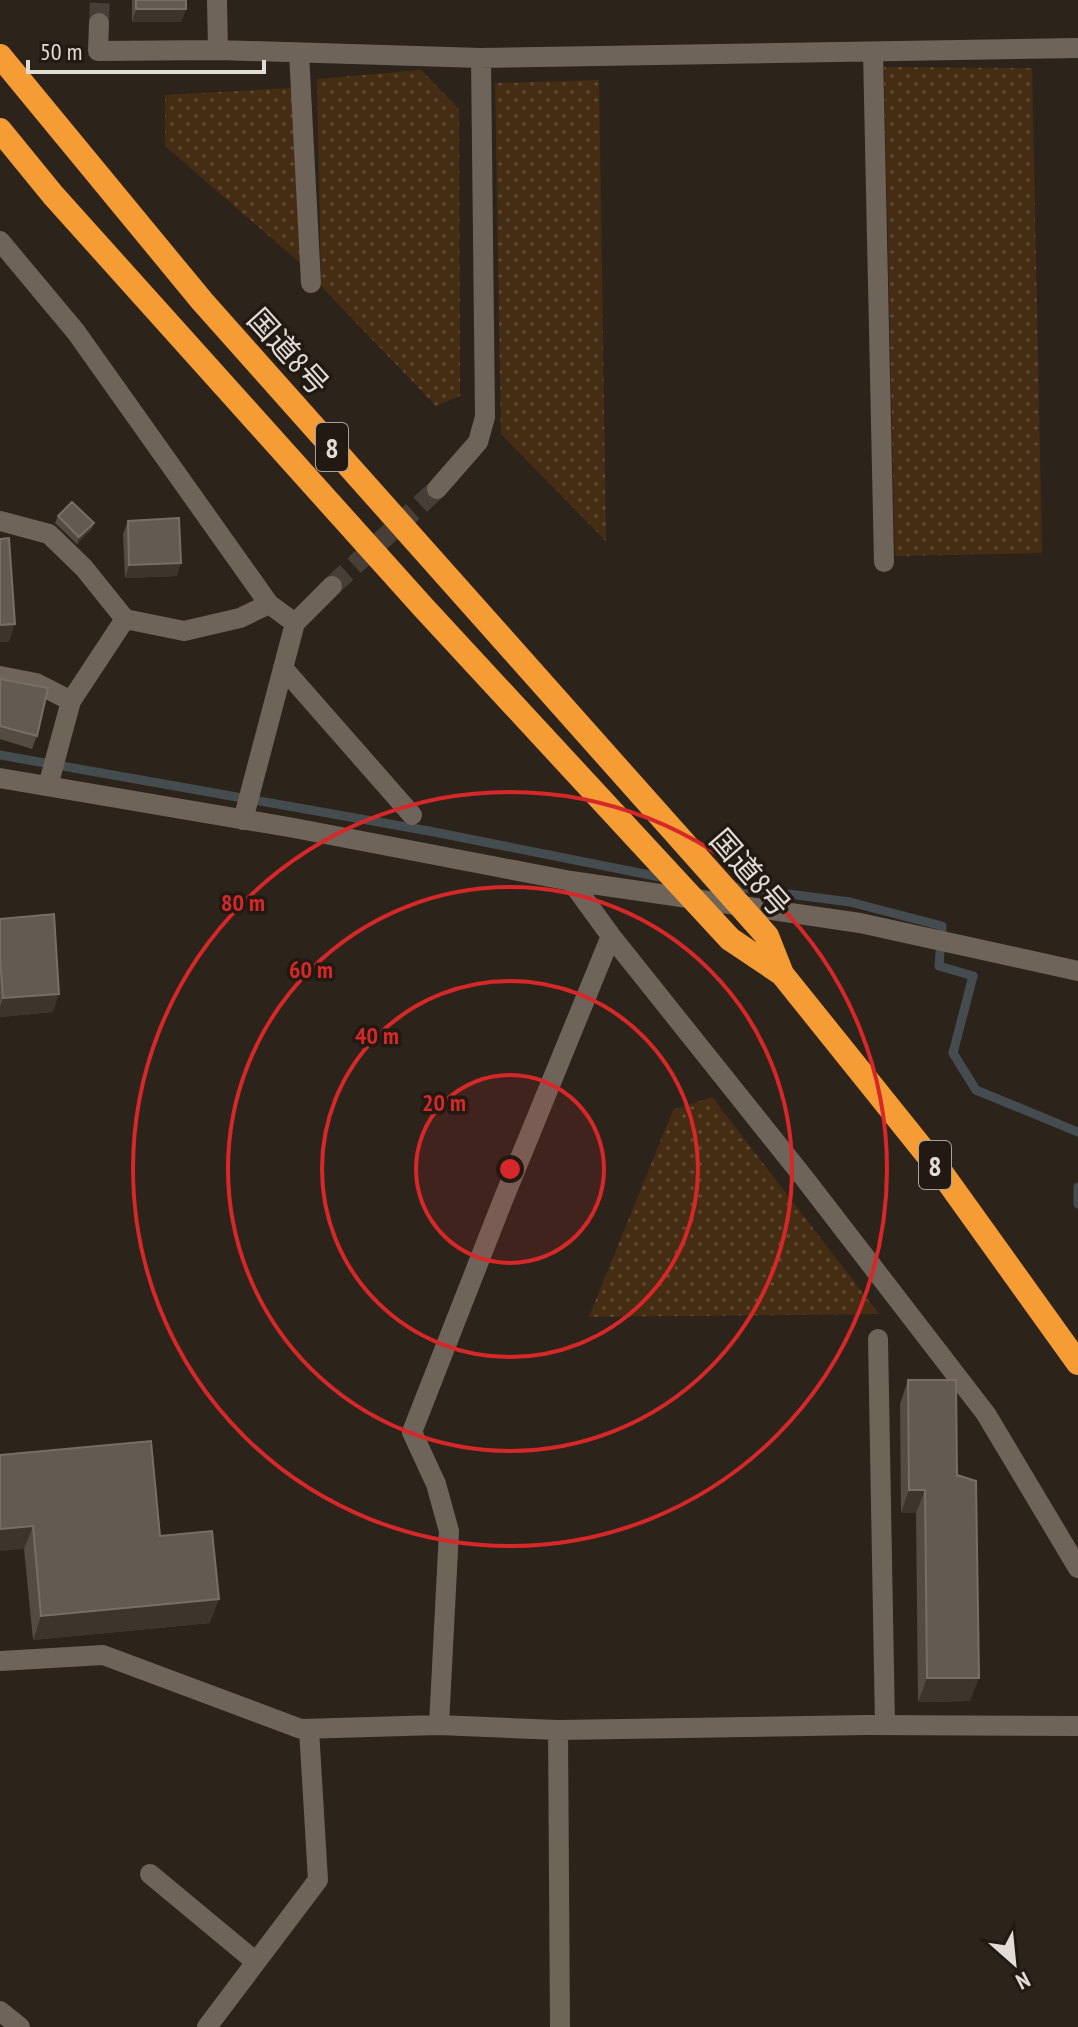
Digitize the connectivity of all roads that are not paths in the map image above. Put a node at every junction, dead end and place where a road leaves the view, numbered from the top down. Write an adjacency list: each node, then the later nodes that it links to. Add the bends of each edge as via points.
1 (217, 0): 4 (street)
2 (99, 23): 4 (street, via 98,51)
3 (1078, 48): 5 (street)
4 (218, 50): 6 (street)
5 (873, 52): 8 (street); 14 (street)
6 (299, 53): 8 (street); 11 (street)
7 (0, 56): 29 (highway, 国道8号 / 8, via 202,301 767,936)
8 (481, 58): 12 (street, via 485,417 478,442)
9 (0, 130): 29 (highway, 国道8号 / 8, via 423,607 730,939)
10 (0, 241): 16 (street, via 76,332)
11 (311, 283)
12 (437, 489)
13 (0, 521): 17 (street, via 49,534)
14 (884, 562)
15 (332, 586): 18 (street)
16 (269, 604): 17 (street, via 240,618 184,631); 18 (street)
17 (125, 619): 21 (street)
18 (295, 623): 19 (street)
19 (283, 668): 24 (street); 25 (street)
20 (0, 676): 21 (street, via 36,683)
21 (71, 701): 23 (street)
22 (0, 778): 23 (street)
23 (48, 786): 25 (street)
24 (412, 815)
25 (243, 820): 26 (street)
26 (571, 881): 27 (street); 28 (street, via 860,923)
27 (611, 936): 32 (street, via 986,1414); 34 (street, via 412,1432 436,1484 449,1531)
28 (1078, 971)
29 (782, 974): 31 (highway, 8, via 941,1172)
30 (878, 1339): 35 (street)
31 (1078, 1363)
32 (1078, 1568)
33 (0, 1661): 37 (street, via 103,1655)
34 (439, 1725): 37 (street); 38 (street)
35 (885, 1725): 36 (street); 38 (street)
36 (1078, 1726)
37 (309, 1729): 40 (street, via 318,1880)
38 (558, 1730): 44 (street)
39 (150, 1874): 40 (street)
40 (256, 1962): 43 (street)
41 (0, 2011): 42 (street)
42 (20, 2027)
43 (207, 2027)
44 (560, 2027)

